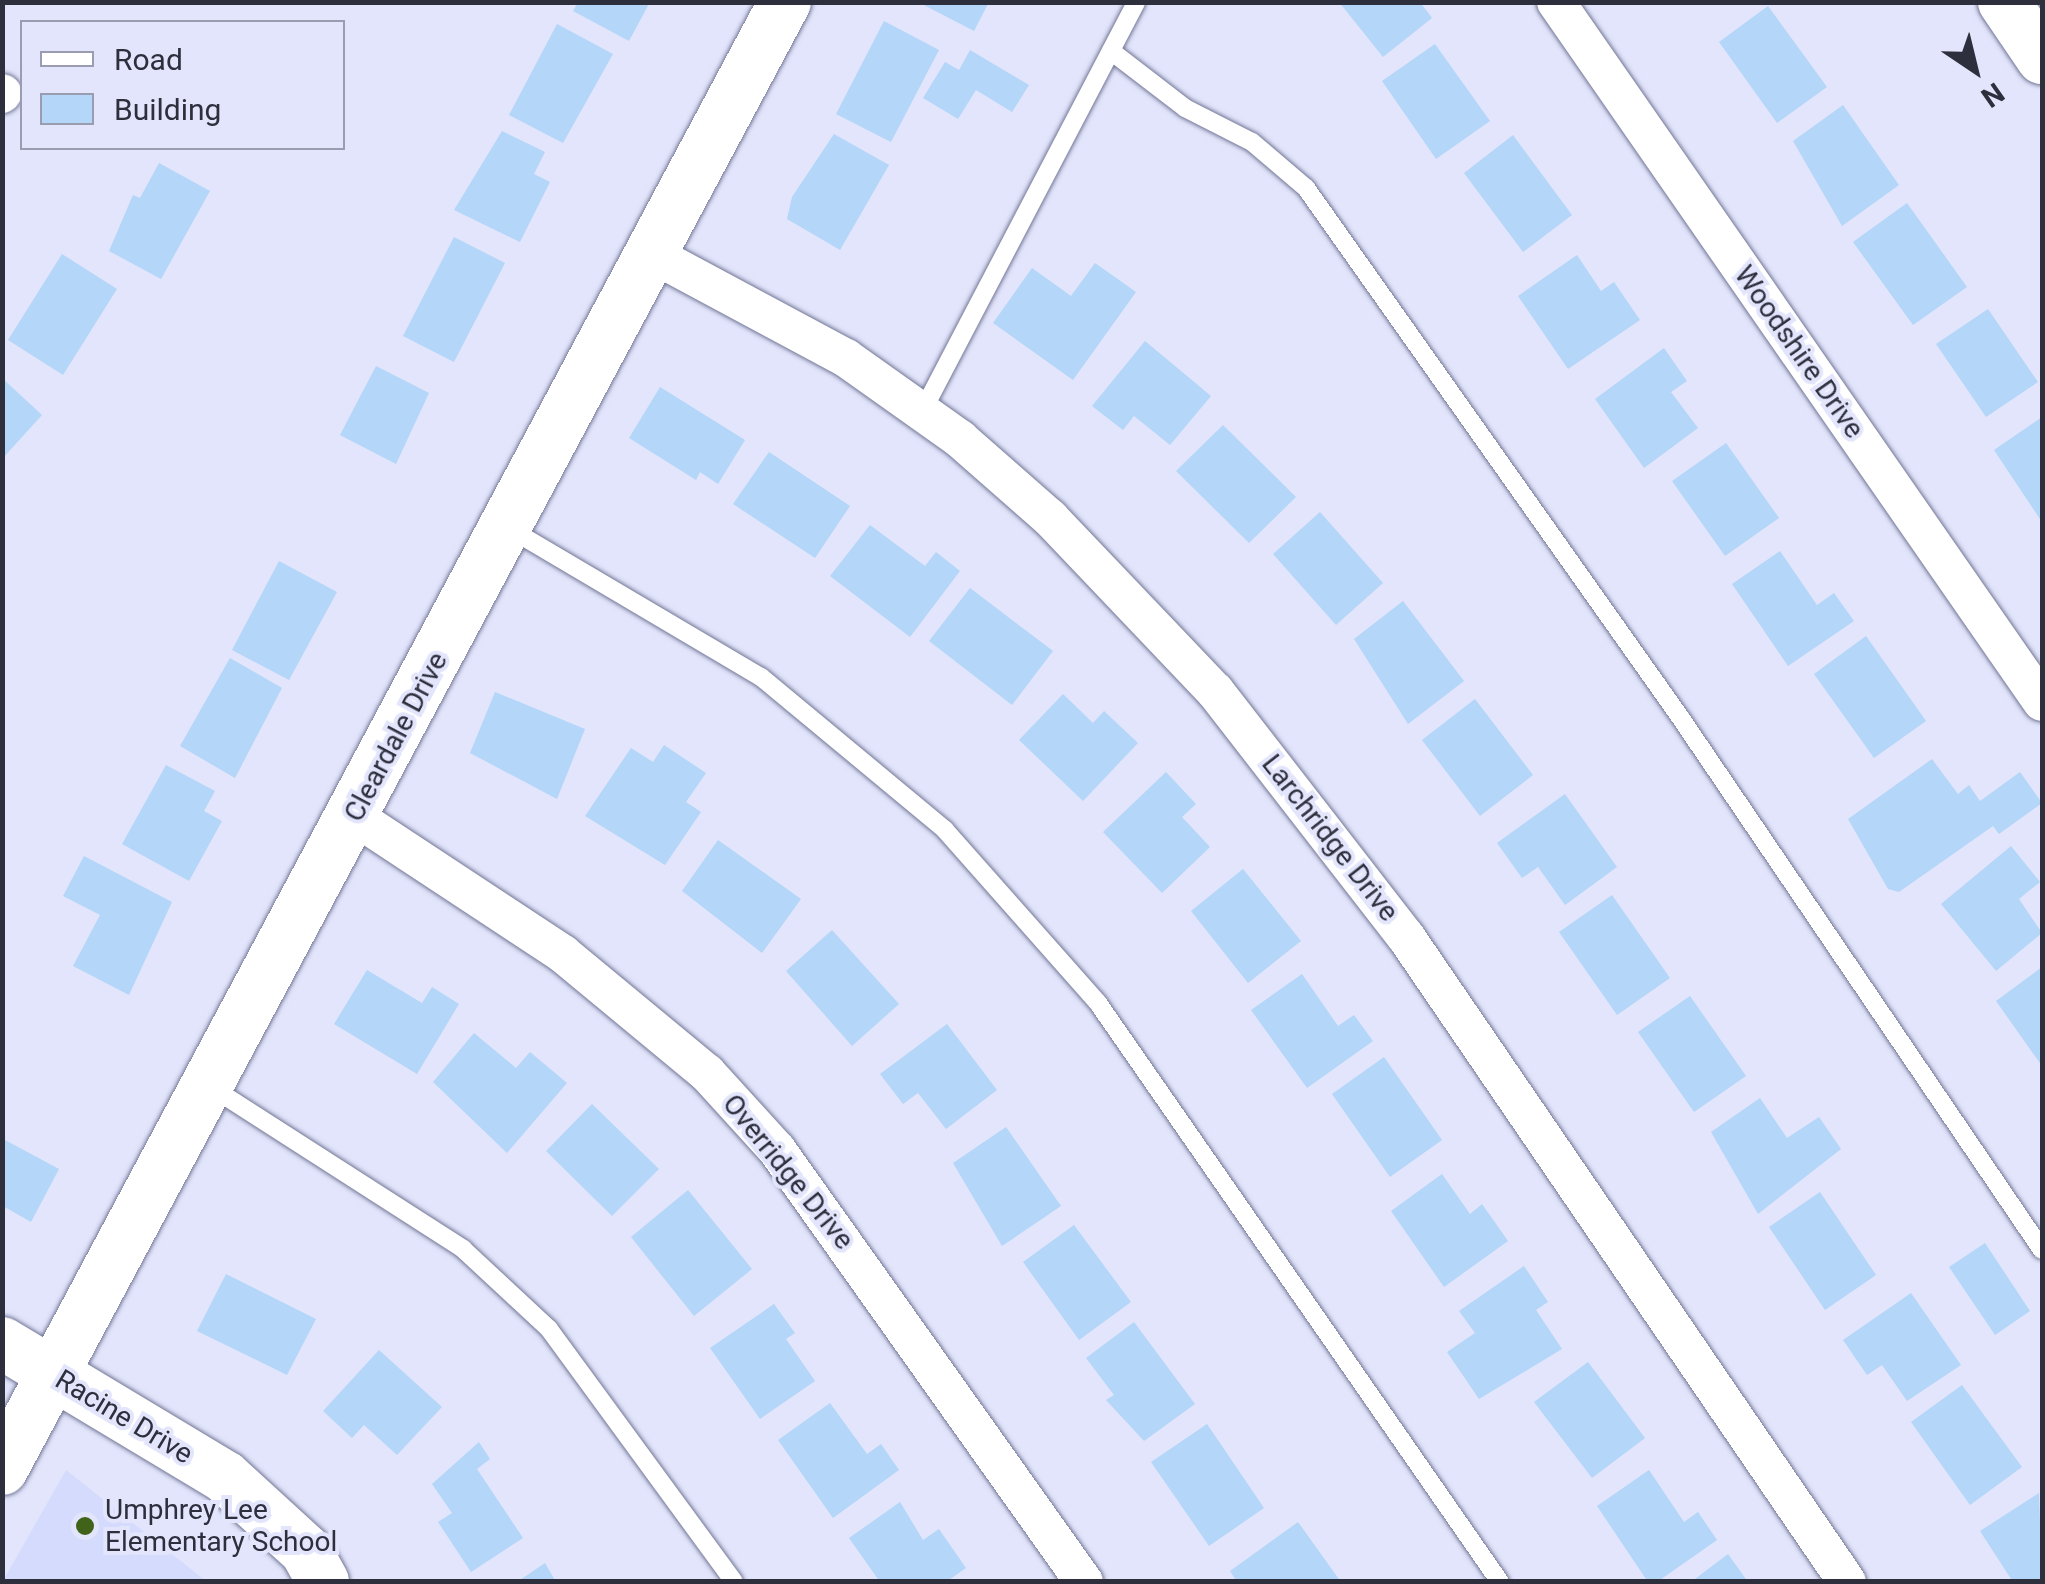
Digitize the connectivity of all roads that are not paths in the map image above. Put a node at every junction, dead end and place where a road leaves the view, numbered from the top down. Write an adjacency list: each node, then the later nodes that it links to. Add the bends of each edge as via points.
1 (786, 2): 7 (street, Cleardale Drive)
2 (1136, 2): 5 (lane)
3 (1556, 2): 10 (street, Woodshire Drive)
4 (2004, 2): 6 (street)
5 (1111, 51): 8 (lane); 13 (lane, via 1185,108 1252,142 1306,188 1680,716)
6 (2042, 58)
7 (652, 254): 8 (street, Larchridge Drive, via 846,358); 9 (street, Cleardale Drive)
8 (922, 412): 21 (street, Larchridge Drive, via 1050,518 1142,611 1343,850)
9 (507, 527): 11 (street, Cleardale Drive); 20 (lane, via 761,678 945,830 1098,1003)
10 (2042, 702)
11 (354, 816): 12 (street, Cleardale Drive); 19 (street, Overridge Drive, via 563,954 706,1074 799,1178)
12 (211, 1087): 15 (street, Cleardale Drive); 18 (lane, via 463,1249 548,1329)
13 (2042, 1250)
14 (2, 1344): 15 (street, Racine Drive)
15 (57, 1377): 16 (street, Cleardale Drive); 17 (street, Racine Drive, via 225,1477 306,1551)
16 (2, 1470)
17 (323, 1582)
18 (734, 1582)
19 (1084, 1582)
20 (1500, 1582)
21 (1846, 1582)

